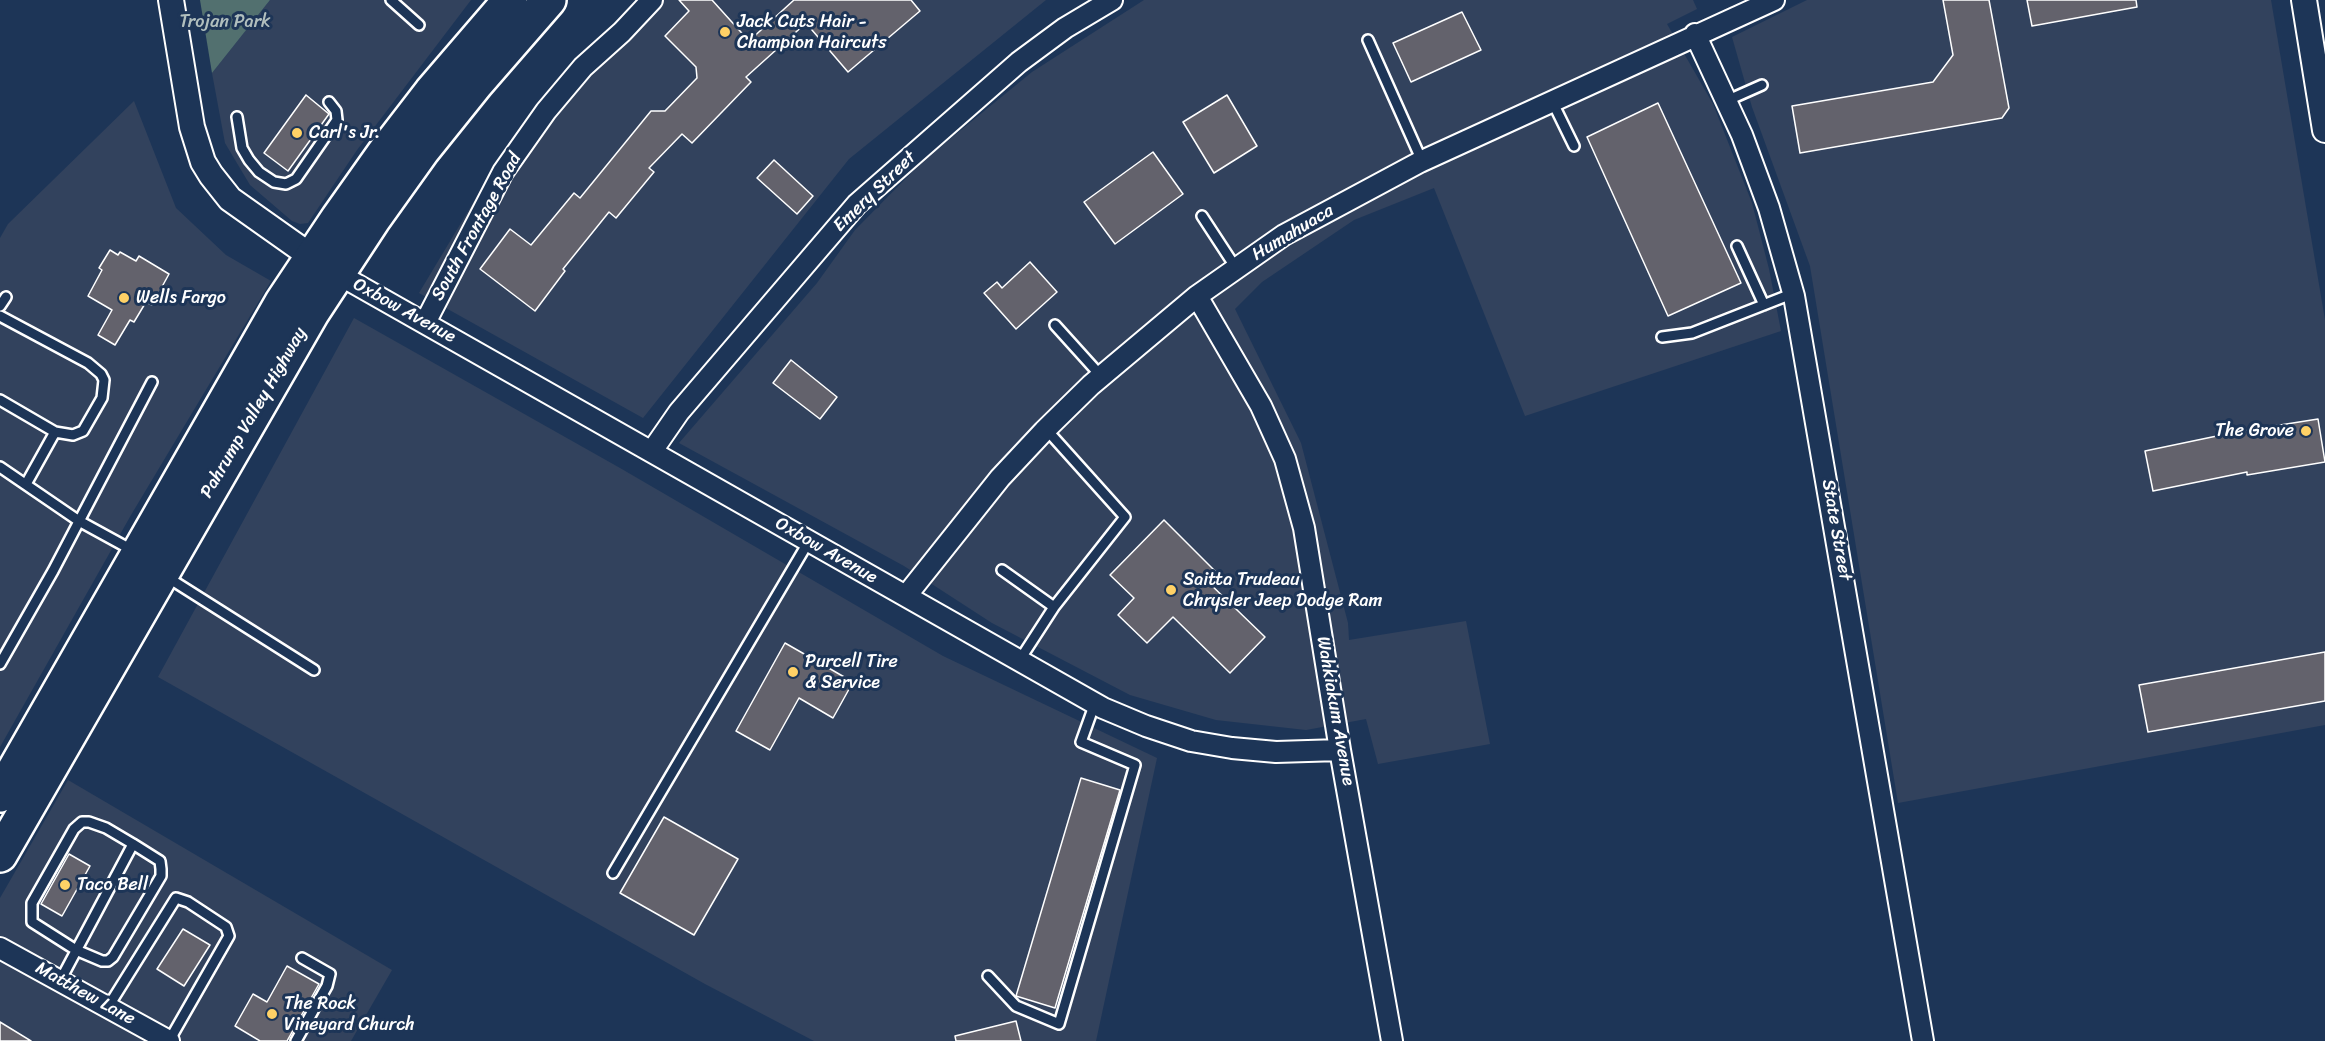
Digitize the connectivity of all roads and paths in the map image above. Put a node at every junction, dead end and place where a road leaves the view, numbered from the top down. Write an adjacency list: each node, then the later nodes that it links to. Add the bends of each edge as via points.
1 (171, 0): 22 (street, via 192,127 207,169 236,204)
2 (391, 0): 9 (lane)
3 (510, 0): 22 (highway, Pahrump Valley Highway, via 384,153)
4 (549, 0): 22 (highway, Pahrump Valley Highway)
5 (652, 0): 30 (street, South Frontage Road, via 583,67 503,172)
6 (1112, 0): 38 (street, Emery Street, via 1019,62 857,204 679,412)
7 (1774, 0): 10 (street, Humahuaca)
8 (2304, 0): 17 (street)
9 (419, 25)
10 (1695, 34): 13 (street, Humahuaca); 14 (street, State Street)
11 (1368, 40): 19 (lane)
12 (1762, 86): 14 (lane)
13 (1552, 101): 18 (lane); 19 (street, Humahuaca)
14 (1726, 101): 24 (street, State Street, via 1769,208)
15 (329, 102): 16 (lane, via 337,120 296,180 286,184 274,182 249,160 242,147)
16 (237, 117)
17 (2325, 130)
18 (1574, 146)
19 (1422, 161): 23 (street, Humahuaca, via 1284,235)
20 (1202, 216): 23 (lane)
21 (1737, 246): 27 (lane)
22 (325, 265): 30 (street, Oxbow Avenue); 43 (highway, Pahrump Valley Highway, via 259,342); 43 (highway, Pahrump Valley Highway, via 316,263 313,284 261,374 236,442)
23 (1236, 268): 25 (street, Humahuaca)
24 (1794, 293): 27 (lane); 65 (street, State Street)
25 (1197, 296): 33 (street, Humahuaca); 51 (street, Wahkiakum Avenue, via 1261,406 1285,459 1304,528)
26 (6, 297): 28 (lane)
27 (1764, 305): 32 (lane, via 1692,333)
28 (0, 306)
29 (0, 316): 37 (lane, via 88,363 104,380 102,398 83,431 73,435)
30 (425, 323): 38 (street, Oxbow Avenue)
31 (1055, 325): 33 (lane)
32 (1662, 338)
33 (1101, 376): 36 (street, Humahuaca)
34 (152, 382): 41 (lane)
35 (0, 400): 37 (lane)
36 (1046, 429): 45 (street, Humahuaca, via 985,497); 46 (lane, via 1125,517)
37 (55, 432): 40 (lane)
38 (651, 451): 42 (street, Oxbow Avenue)
39 (0, 467): 40 (lane)
40 (26, 484): 41 (lane)
41 (79, 520): 43 (lane); 48 (lane)
42 (809, 541): 45 (street, Oxbow Avenue); 55 (lane)
43 (149, 563): 49 (lane); 52 (highway, Pahrump Valley Highway); 54 (highway, Pahrump Valley Highway)
44 (1002, 570): 46 (lane)
45 (906, 596): 47 (street, Oxbow Avenue)
46 (1054, 607): 47 (lane)
47 (1018, 661): 50 (street, Oxbow Avenue)
48 (0, 664)
49 (315, 670)
50 (1095, 704): 51 (street, Oxbow Avenue, via 1146,726 1222,747 1276,752); 59 (lane, via 1081,742 1135,765 1059,1024 1016,1006)
51 (1341, 750): 64 (street, Wahkiakum Avenue)
52 (0, 795)
53 (133, 844): 57 (lane); 57 (lane, via 160,861 161,876 113,957 102,961); 57 (lane, via 106,828 82,822 74,829 32,903 32,922)
54 (0, 855)
55 (613, 873)
56 (0, 948): 60 (street, Matthew Lane)
57 (76, 950): 60 (lane)
58 (302, 958): 63 (lane, via 330,974)
59 (988, 976)
60 (60, 981): 61 (street, Matthew Lane)
61 (108, 1007): 62 (street, Matthew Lane); 62 (lane, via 176,898 188,902 226,927 229,936)
62 (169, 1041)
63 (296, 1041)
64 (1392, 1041)
65 (1923, 1041)

